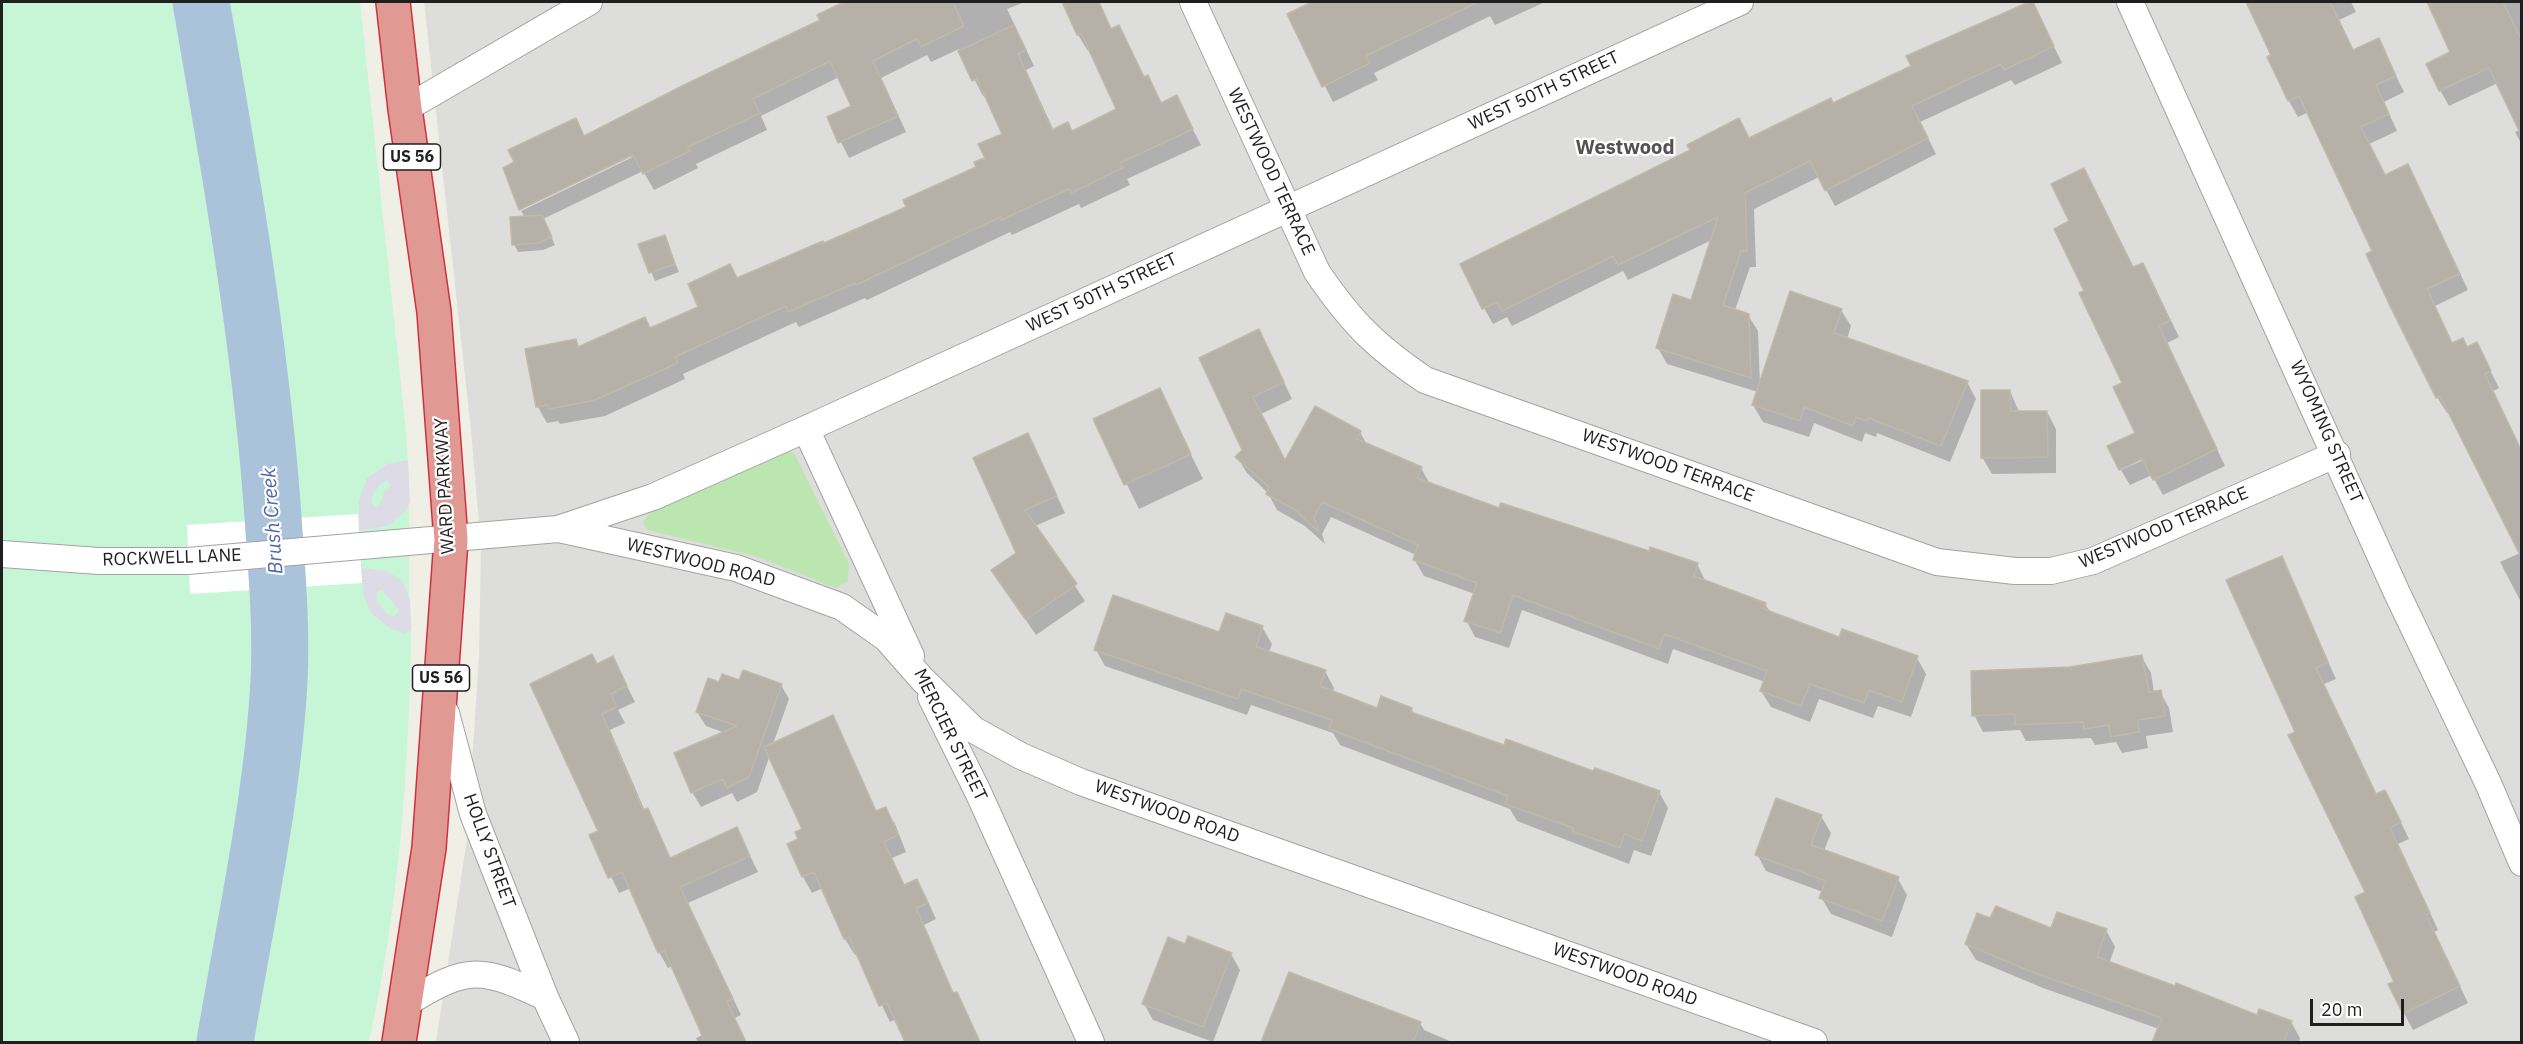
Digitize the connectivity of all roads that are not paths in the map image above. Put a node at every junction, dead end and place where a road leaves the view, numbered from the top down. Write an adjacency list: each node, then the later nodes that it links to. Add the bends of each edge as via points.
1 (393, 2): 6 (highway, WARD PARKWAY / US 56)
2 (589, 2): 6 (street)
3 (1193, 2): 7 (street, WESTWOOD TERRACE)
4 (1740, 2): 7 (street, WEST 50TH STREET)
5 (2130, 2): 9 (street, WYOMING STREET)
6 (405, 109): 11 (highway, WARD PARKWAY / US 56, via 434,312)
7 (1288, 208): 8 (street, WEST 50TH STREET); 9 (street, WESTWOOD TERRACE, via 1317,272 1344,312 1384,352 1425,380 1937,562 2051,571 2093,561)
8 (806, 429): 10 (street, WEST 50TH STREET, via 653,497); 13 (street, MERCIER STREET)
9 (2337, 454): 15 (street, WYOMING STREET)
10 (558, 529): 11 (street, WEST 50TH STREET); 13 (street, WESTWOOD ROAD, via 736,568 842,607 886,638)
11 (451, 540): 12 (street, ROCKWELL LANE, via 188,561 99,561); 14 (highway, WARD PARKWAY / US 56)
12 (2, 554)
13 (922, 679): 20 (street, MERCIER STREET, via 978,792); 21 (street, WESTWOOD ROAD, via 974,730 1081,782)
14 (439, 704): 16 (street, HOLLY STREET, via 446,713 473,814); 17 (highway, WARD PARKWAY / US 56, via 429,848)
15 (2522, 863)
16 (545, 997): 17 (street, via 501,977 471,974 442,981); 19 (street, HOLLY STREET)
17 (407, 1003): 18 (highway, WARD PARKWAY / US 56)
18 (399, 1042)
19 (566, 1042)
20 (1091, 1042)
21 (1814, 1042)

